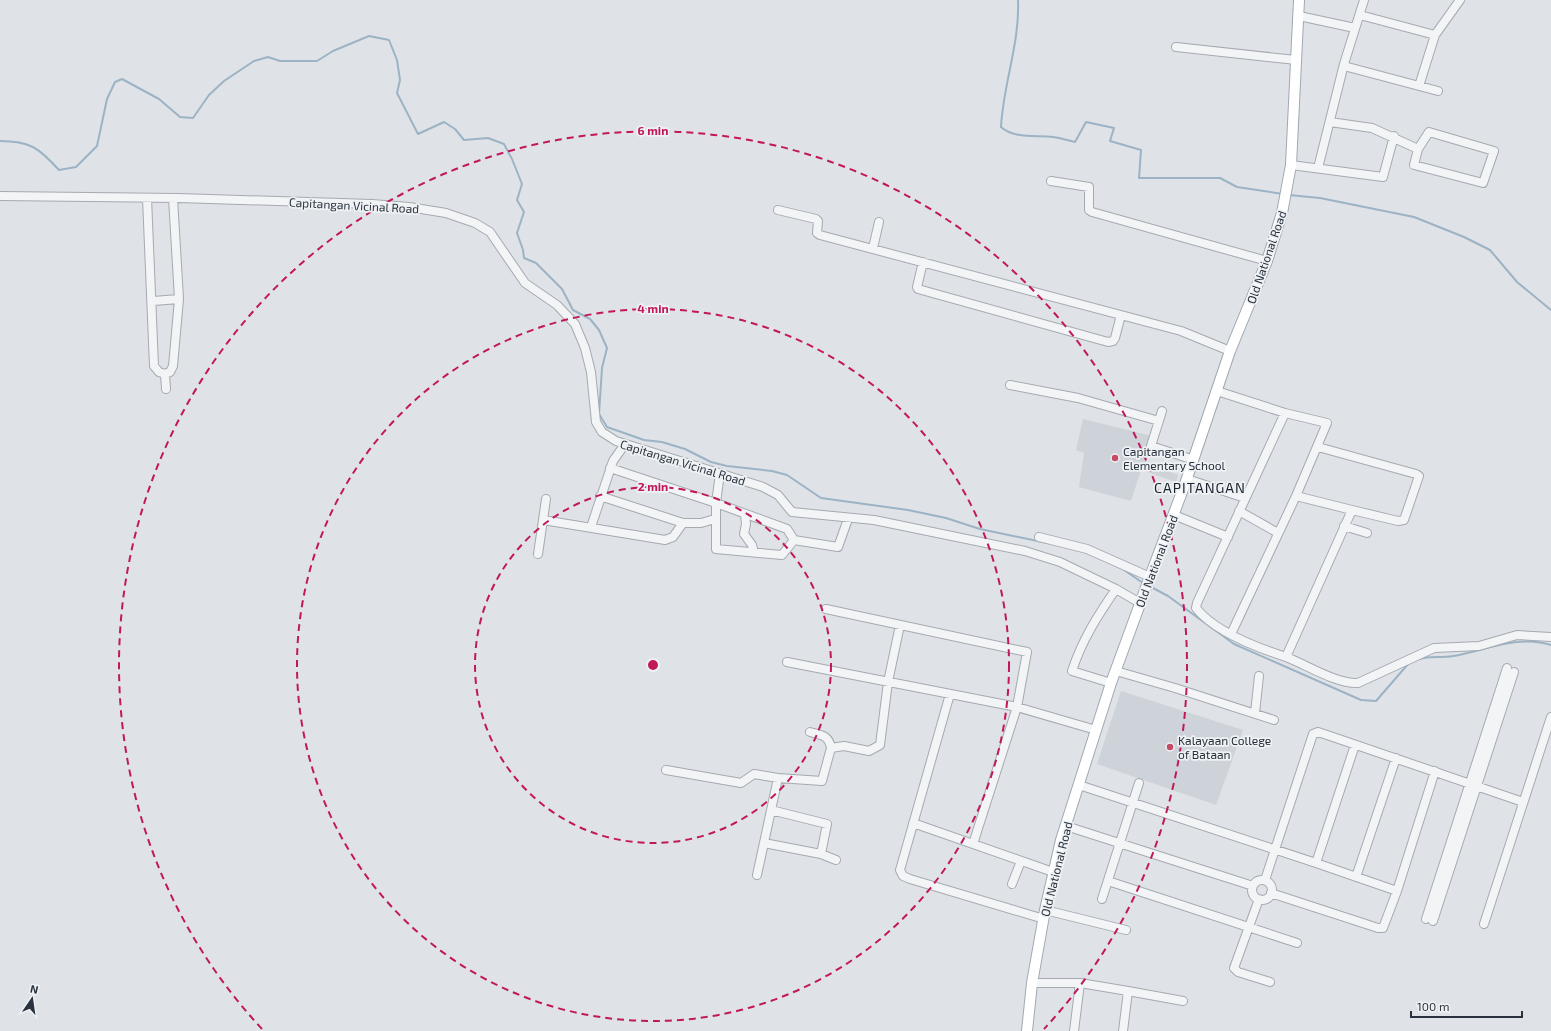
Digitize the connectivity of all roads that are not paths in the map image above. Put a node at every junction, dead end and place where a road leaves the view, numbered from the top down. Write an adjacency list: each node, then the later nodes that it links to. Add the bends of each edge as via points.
1 (1299, 0): 5 (main road, Old National Road)
2 (1364, 0): 4 (street)
3 (1460, 0): 7 (street)
4 (1360, 14): 6 (street); 7 (street)
5 (1299, 16): 6 (street); 9 (main road, Old National Road)
6 (1355, 28): 10 (street)
7 (1435, 35): 11 (street)
8 (1176, 47): 9 (street)
9 (1296, 60): 16 (main road, Old National Road)
10 (1344, 66): 11 (street); 13 (street)
11 (1419, 86): 12 (street)
12 (1438, 91)
13 (1330, 122): 14 (street, via 1372,128); 17 (street)
14 (1394, 136): 15 (street); 17 (street, via 1383,177)
15 (1418, 149): 15 (street, via 1429,132 1494,151 1483,183 1414,165)
16 (1291, 165): 17 (street); 25 (main road, Old National Road, via 1282,213)
17 (1318, 168)
18 (1051, 181): 25 (street, via 1089,187 1088,205 1092,212)
19 (0, 196): 20 (street, Capitangan Vicinal Road)
20 (147, 198): 21 (street, Capitangan Vicinal Road); 28 (street)
21 (173, 198): 27 (street); 38 (street, Capitangan Vicinal Road, via 409,207 446,213 475,223 490,232 524,283 557,305 575,324 586,348 596,422 602,432)
22 (778, 210): 24 (street, via 816,219 817,233 820,235)
23 (879, 222): 24 (street)
24 (873, 248): 26 (street)
25 (1267, 261): 30 (main road, Old National Road)
26 (923, 262): 29 (street); 29 (street, via 917,286 922,292 1049,327 1108,342 1113,341)
27 (179, 299): 28 (street); 31 (street, via 173,366 170,372)
28 (153, 301): 31 (street, via 154,366)
29 (1121, 315): 30 (street, via 1181,331)
30 (1230, 352): 34 (main road, Old National Road)
31 (165, 374): 33 (street)
32 (1010, 385): 37 (street, via 1078,398)
33 (166, 389)
34 (1217, 391): 36 (street); 40 (main road, Old National Road)
35 (1162, 411): 37 (street)
36 (1285, 413): 39 (street, via 1327,423); 46 (street)
37 (1159, 420): 40 (street, via 1151,446)
38 (625, 444): 41 (street); 42 (street, Capitangan Vicinal Road)
39 (1318, 447): 45 (street); 49 (street, via 1419,476 1404,520 1398,522)
40 (1194, 460): 43 (main road, Old National Road)
41 (610, 468): 44 (street); 48 (street)
42 (720, 474): 48 (street); 54 (street, Capitangan Vicinal Road, via 763,487 778,495 792,512)
43 (1187, 479): 46 (street); 52 (main road, Old National Road)
44 (600, 496): 56 (street); 58 (street)
45 (1296, 496): 49 (street); 59 (street)
46 (1245, 498): 50 (street)
47 (546, 499): 55 (street)
48 (716, 503): 51 (street); 53 (street)
49 (1352, 510): 57 (street)
50 (1239, 512): 59 (street); 62 (street)
51 (745, 514): 63 (street, via 787,529); 64 (street, via 744,534)
52 (1174, 515): 62 (street); 66 (main road, Old National Road)
53 (715, 519): 56 (street, via 701,523); 64 (street, via 716,549)
54 (848, 519): 63 (street, via 838,547); 67 (street, Capitangan Vicinal Road, via 874,520 1025,551 1060,562)
55 (543, 520): 58 (street); 65 (street)
56 (683, 523): 58 (street, via 673,537 665,540)
57 (1344, 526): 60 (street); 73 (street)
58 (590, 527)
59 (1278, 533): 71 (street)
60 (1367, 533)
61 (1039, 537): 66 (street, via 1087,549)
62 (1228, 537): 71 (street, via 1196,608 1204,617)
63 (794, 540): 64 (street, via 782,555)
64 (754, 552)
65 (538, 554)
66 (1147, 583): 68 (main road, Old National Road)
67 (1116, 589): 68 (street, Capitangan Vicinal Road); 79 (street, via 1080,646 1072,671)
68 (1140, 603): 76 (main road, Old National Road)
69 (826, 609): 70 (street)
70 (900, 624): 78 (street); 81 (street, via 1027,652)
71 (1231, 634): 73 (street, via 1249,644)
72 (1551, 637): 73 (street, via 1517,635 1479,646 1427,650 1358,683 1334,679)
73 (1286, 657)
74 (787, 662): 78 (street)
75 (1510, 670): 94 (street)
76 (1116, 671): 79 (main road, Old National Road); 82 (street)
77 (1259, 676): 82 (street)
78 (888, 682): 80 (street); 88 (street, via 880,745 869,751 844,746)
79 (1111, 683): 85 (main road, Old National Road)
80 (950, 694): 81 (street); 99 (street)
81 (1017, 707): 85 (street); 103 (street)
82 (1255, 713): 84 (street)
83 (1551, 717): 96 (street)
84 (1274, 720)
85 (1096, 730): 95 (main road, Old National Road)
86 (810, 732): 88 (street, via 826,736 830,740)
87 (1355, 745): 89 (street); 104 (street, via 1318,732 1313,734); 108 (street)
88 (831, 748): 92 (street, via 822,782)
89 (1396, 758): 91 (street); 111 (street)
90 (666, 770): 92 (street, via 742,782 754,774)
91 (1435, 771): 94 (street); 116 (street)
92 (778, 778): 98 (street)
93 (1139, 784): 97 (street)
94 (1473, 784): 96 (street); 121 (street)
95 (1078, 785): 97 (street); 100 (main road, Old National Road)
96 (1523, 802): 122 (street)
97 (1133, 803): 102 (street); 104 (street)
98 (771, 810): 101 (street); 105 (street, via 827,824)
99 (913, 823): 103 (street); 120 (street, via 900,870 903,876)
100 (1066, 826): 102 (street); 109 (main road, Old National Road)
101 (764, 843): 105 (street); 110 (street)
102 (1120, 843): 113 (street); 115 (street)
103 (973, 844): 107 (street)
104 (1276, 849): 108 (street); 112 (street)
105 (821, 854): 106 (street)
106 (836, 860)
107 (1021, 861): 109 (street); 114 (street)
108 (1316, 863): 111 (street)
109 (1053, 872): 120 (main road, Old National Road)
110 (757, 875)
111 (1356, 877): 116 (street)
112 (1265, 880): 115 (street, via 1259,880); 117 (street, via 1270,884)
113 (1108, 881): 119 (street); 123 (street)
114 (1012, 884)
115 (1253, 886): 118 (street, via 1252,892)
116 (1396, 892): 117 (street, via 1383,928)
117 (1271, 893): 118 (street, via 1264,899)
118 (1259, 899): 123 (street)
119 (1102, 900)
120 (1044, 914): 124 (street); 128 (main road, Old National Road)
121 (1430, 920)
122 (1484, 924)
123 (1249, 927): 125 (street); 126 (street, via 1234,968 1238,972)
124 (1126, 930)
125 (1297, 943)
126 (1270, 982)
127 (1080, 983): 128 (street); 129 (street); 132 (street)
128 (1032, 984): 131 (main road, Old National Road)
129 (1128, 990): 130 (street); 133 (street)
130 (1183, 1001)
131 (1027, 1031)
132 (1074, 1031)
133 (1123, 1031)

